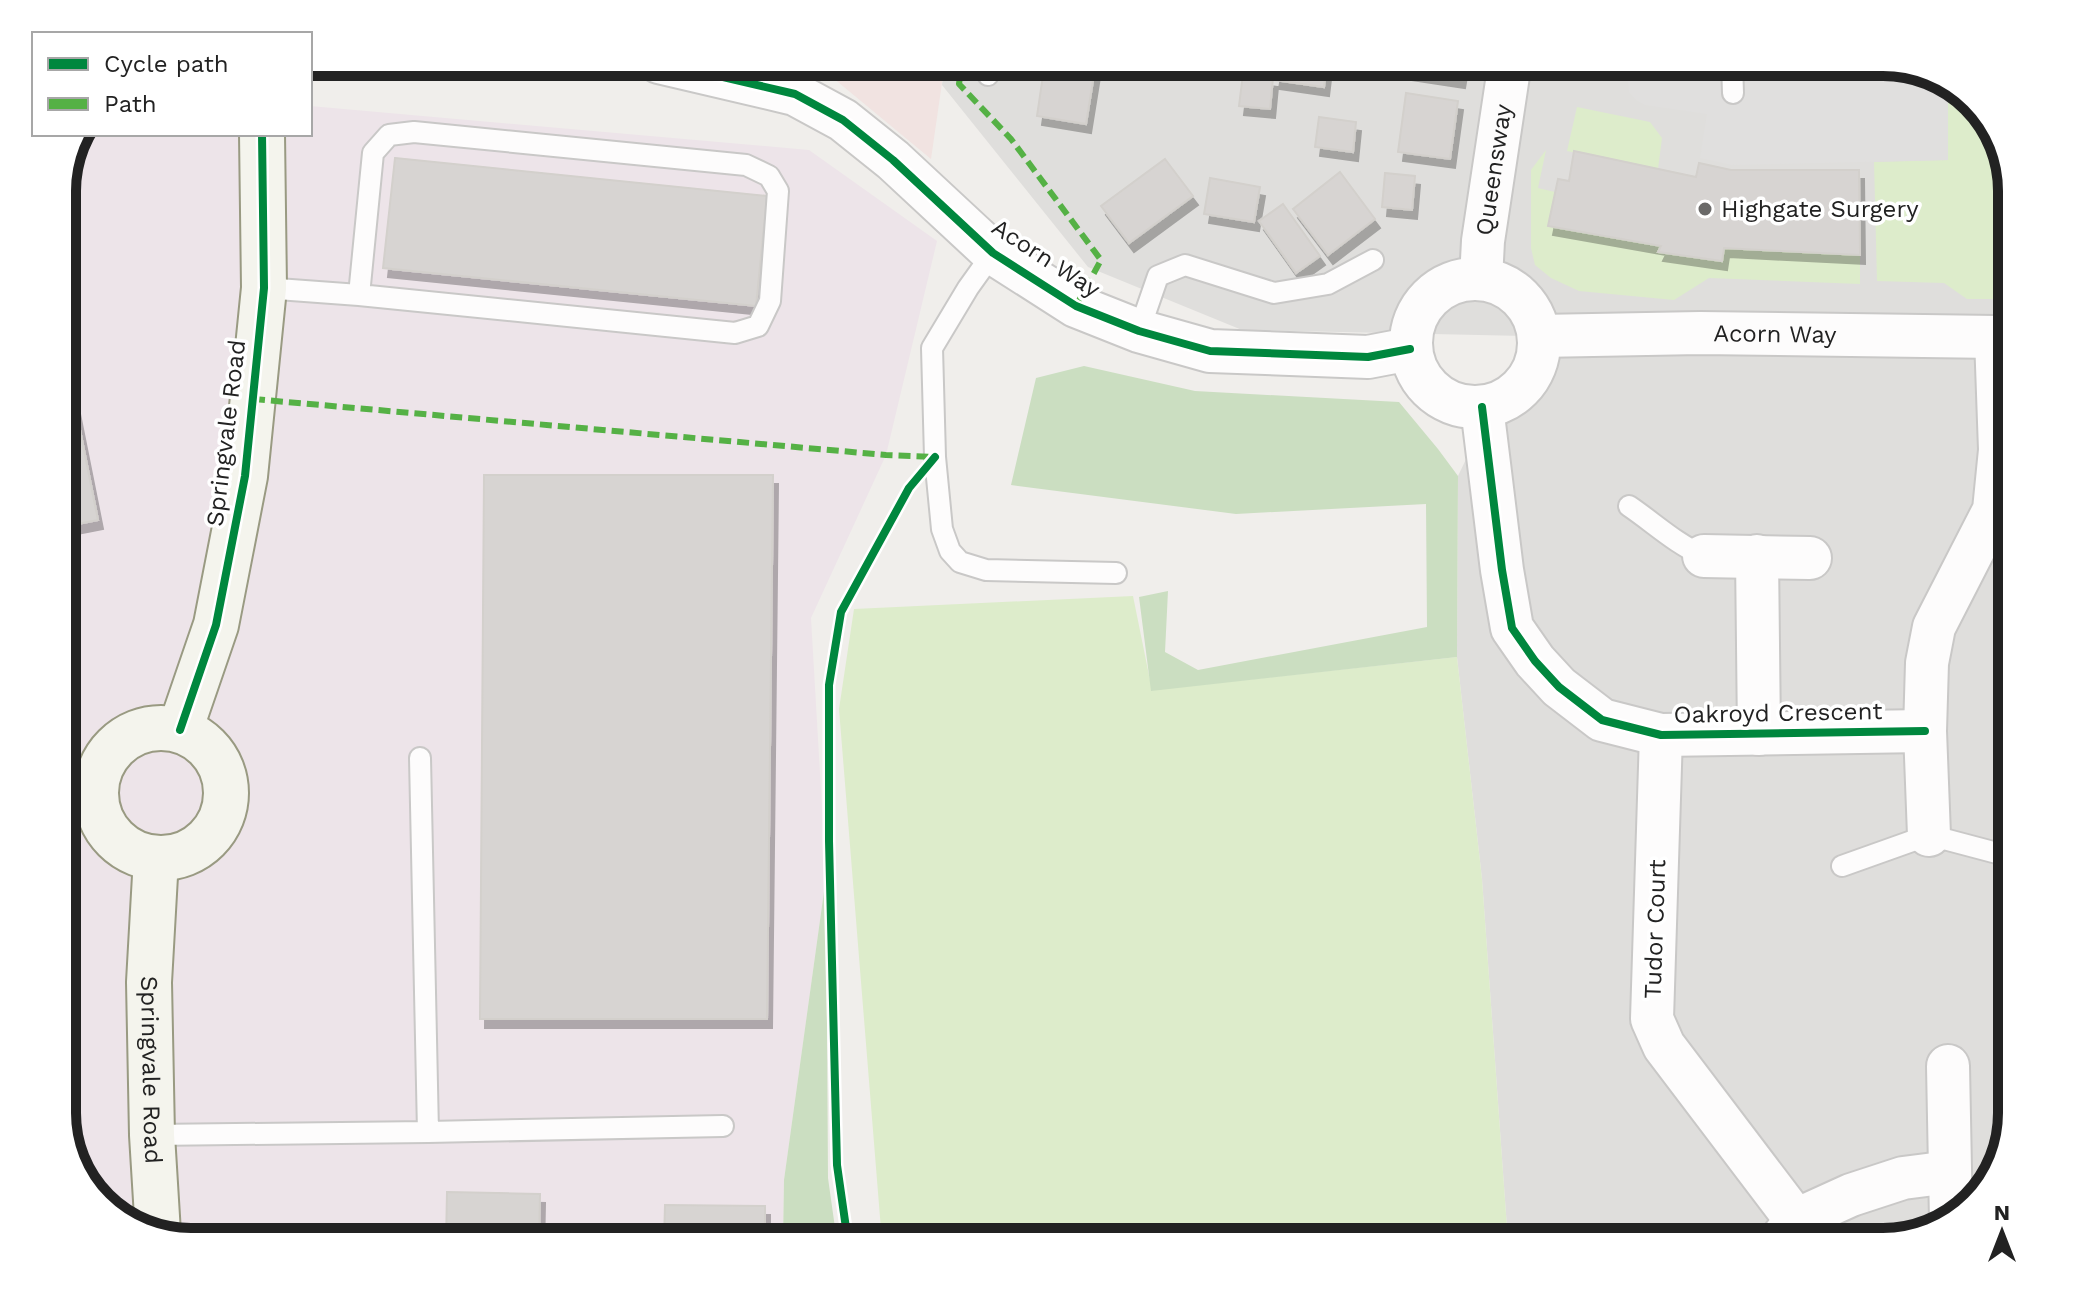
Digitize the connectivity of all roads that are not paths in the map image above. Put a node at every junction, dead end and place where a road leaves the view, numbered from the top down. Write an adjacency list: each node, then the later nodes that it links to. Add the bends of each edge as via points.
1 (718, 76): 6 (street, Acorn Way, via 795,94 843,120)
2 (1508, 76): 8 (street, Queensway)
3 (1732, 76): 4 (lane)
4 (1733, 93)
5 (262, 136): 9 (street, Springvale Road)
6 (993, 253): 11 (street, Acorn Way, via 1076,306); 21 (lane, via 932,348 938,486 950,551 960,562 986,570)
7 (1373, 260): 11 (lane, via 1328,284 1274,293 1185,265 1158,276)
8 (1481, 279): 12 (street, via 1503,284 1521,298 1534,316); 14 (street, via 1438,290 1412,326)
9 (264, 288): 10 (lane); 22 (street, Springvale Road, via 245,476 216,625)
10 (359, 295): 10 (lane, via 735,333 758,326 770,301 778,191 769,176 746,165 414,132 389,135 373,153)
11 (1139, 331): 14 (street, Acorn Way, via 1210,351 1368,357)
12 (1539, 336): 13 (street, Acorn Way); 15 (street, via 1528,379 1512,395)
13 (1998, 336)
14 (1410, 349): 15 (street, via 1422,380 1438,396)
15 (1482, 407): 25 (street, Oakroyd Crescent, via 1512,628 1559,687 1602,720)
16 (1998, 470): 23 (street, via 1994,510 1934,627)
17 (1629, 506): 18 (lane)
18 (1704, 556): 19 (street)
19 (1757, 556): 20 (street); 24 (street)
20 (1810, 558)
21 (1116, 573)
22 (180, 730): 27 (street, via 145,730 129,736 115,746 97,777); 30 (street, via 197,739 221,768 225,805 208,839 175,857)
23 (1925, 731): 24 (street, Oakroyd Crescent); 28 (street)
24 (1759, 734): 25 (street, Oakroyd Crescent)
25 (1661, 735): 39 (street, Tudor Court, via 1652,1019 1664,1046)
26 (420, 758): 34 (lane)
27 (79, 794): 30 (street, via 120,844)
28 (1929, 835): 29 (lane); 31 (lane)
29 (1998, 853)
30 (156, 858): 35 (street, Springvale Road, via 149,982)
31 (1842, 866)
32 (1948, 1066): 36 (street)
33 (723, 1126): 34 (lane)
34 (428, 1132): 35 (lane)
35 (152, 1135): 38 (street, Springvale Road)
36 (1950, 1172): 37 (street); 40 (street, Tudor Court, via 1903,1178 1851,1195)
37 (1951, 1206)
38 (157, 1223)
39 (1786, 1228)
40 (1793, 1228)

